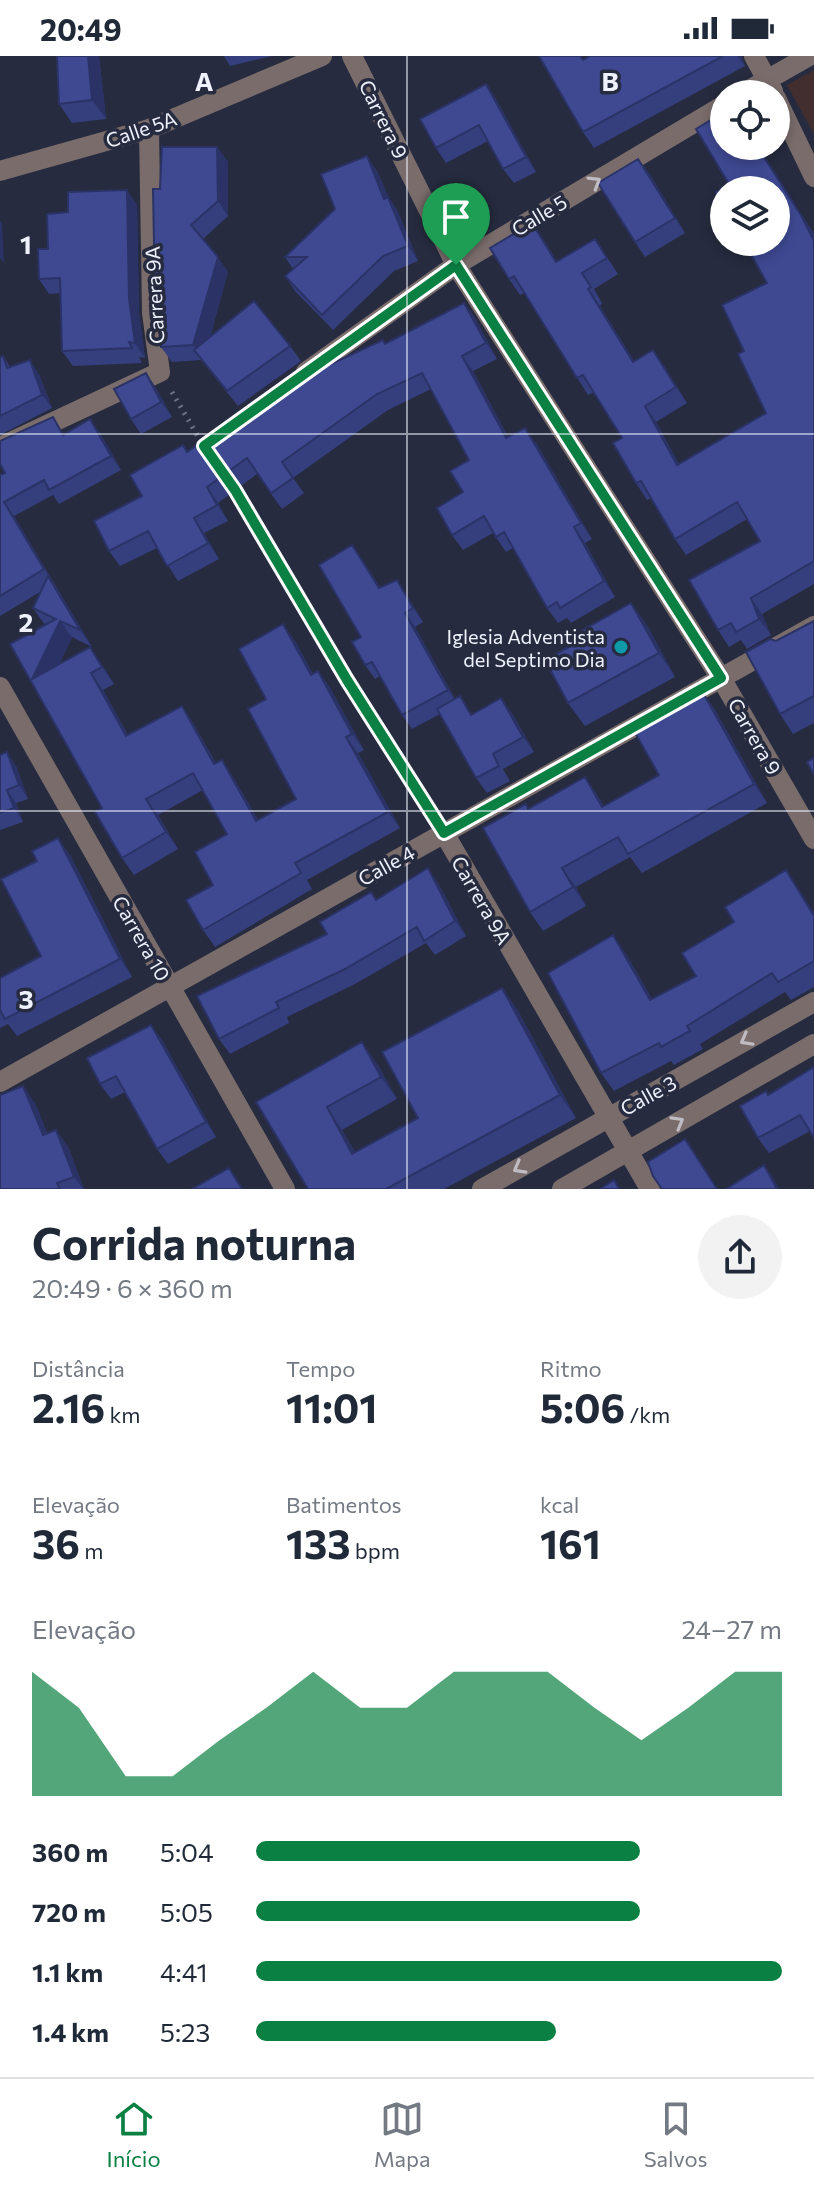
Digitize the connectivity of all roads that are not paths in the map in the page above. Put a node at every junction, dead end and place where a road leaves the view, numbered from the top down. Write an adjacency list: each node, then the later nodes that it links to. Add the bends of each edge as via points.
1 (322, 56): 9 (street, Calle 5A)
2 (352, 56): 12 (street, Carrera 9)
3 (754, 56): 5 (street)
4 (809, 56): 6 (street)
5 (767, 80)
6 (784, 80)
7 (710, 113): 12 (street, Calle 5, one-way to 7)
8 (790, 126): 11 (street)
9 (149, 129): 10 (street, Calle 5A); 14 (street, Carrera 9A, via 152,313 160,372)
10 (0, 171)
11 (814, 177)
12 (456, 265): 13 (street, Calle 5); 16 (street, Carrera 9)
13 (292, 382)
14 (0, 447)
15 (814, 626): 16 (street, Calle 4)
16 (721, 678): 18 (street, Calle 4); 19 (street, Carrera 9)
17 (0, 687): 20 (street, Carrera 10)
18 (444, 833): 20 (street, Calle 4); 24 (street, Carrera 9A)
19 (814, 839)
20 (170, 986): 23 (street, Calle 4); 26 (street, Carrera 10)
21 (814, 1002): 24 (street, Calle 3, one-way to 24)
22 (814, 1044): 25 (street, Calle 3, one-way to 22)
23 (0, 1082)
24 (607, 1119): 25 (street, Carrera 9A); 27 (street, Calle 3, one-way to 27)
25 (628, 1151): 28 (street, Calle 3); 29 (street, Carrera 9A)
26 (285, 1189)
27 (482, 1189)
28 (562, 1189)
29 (650, 1189)

